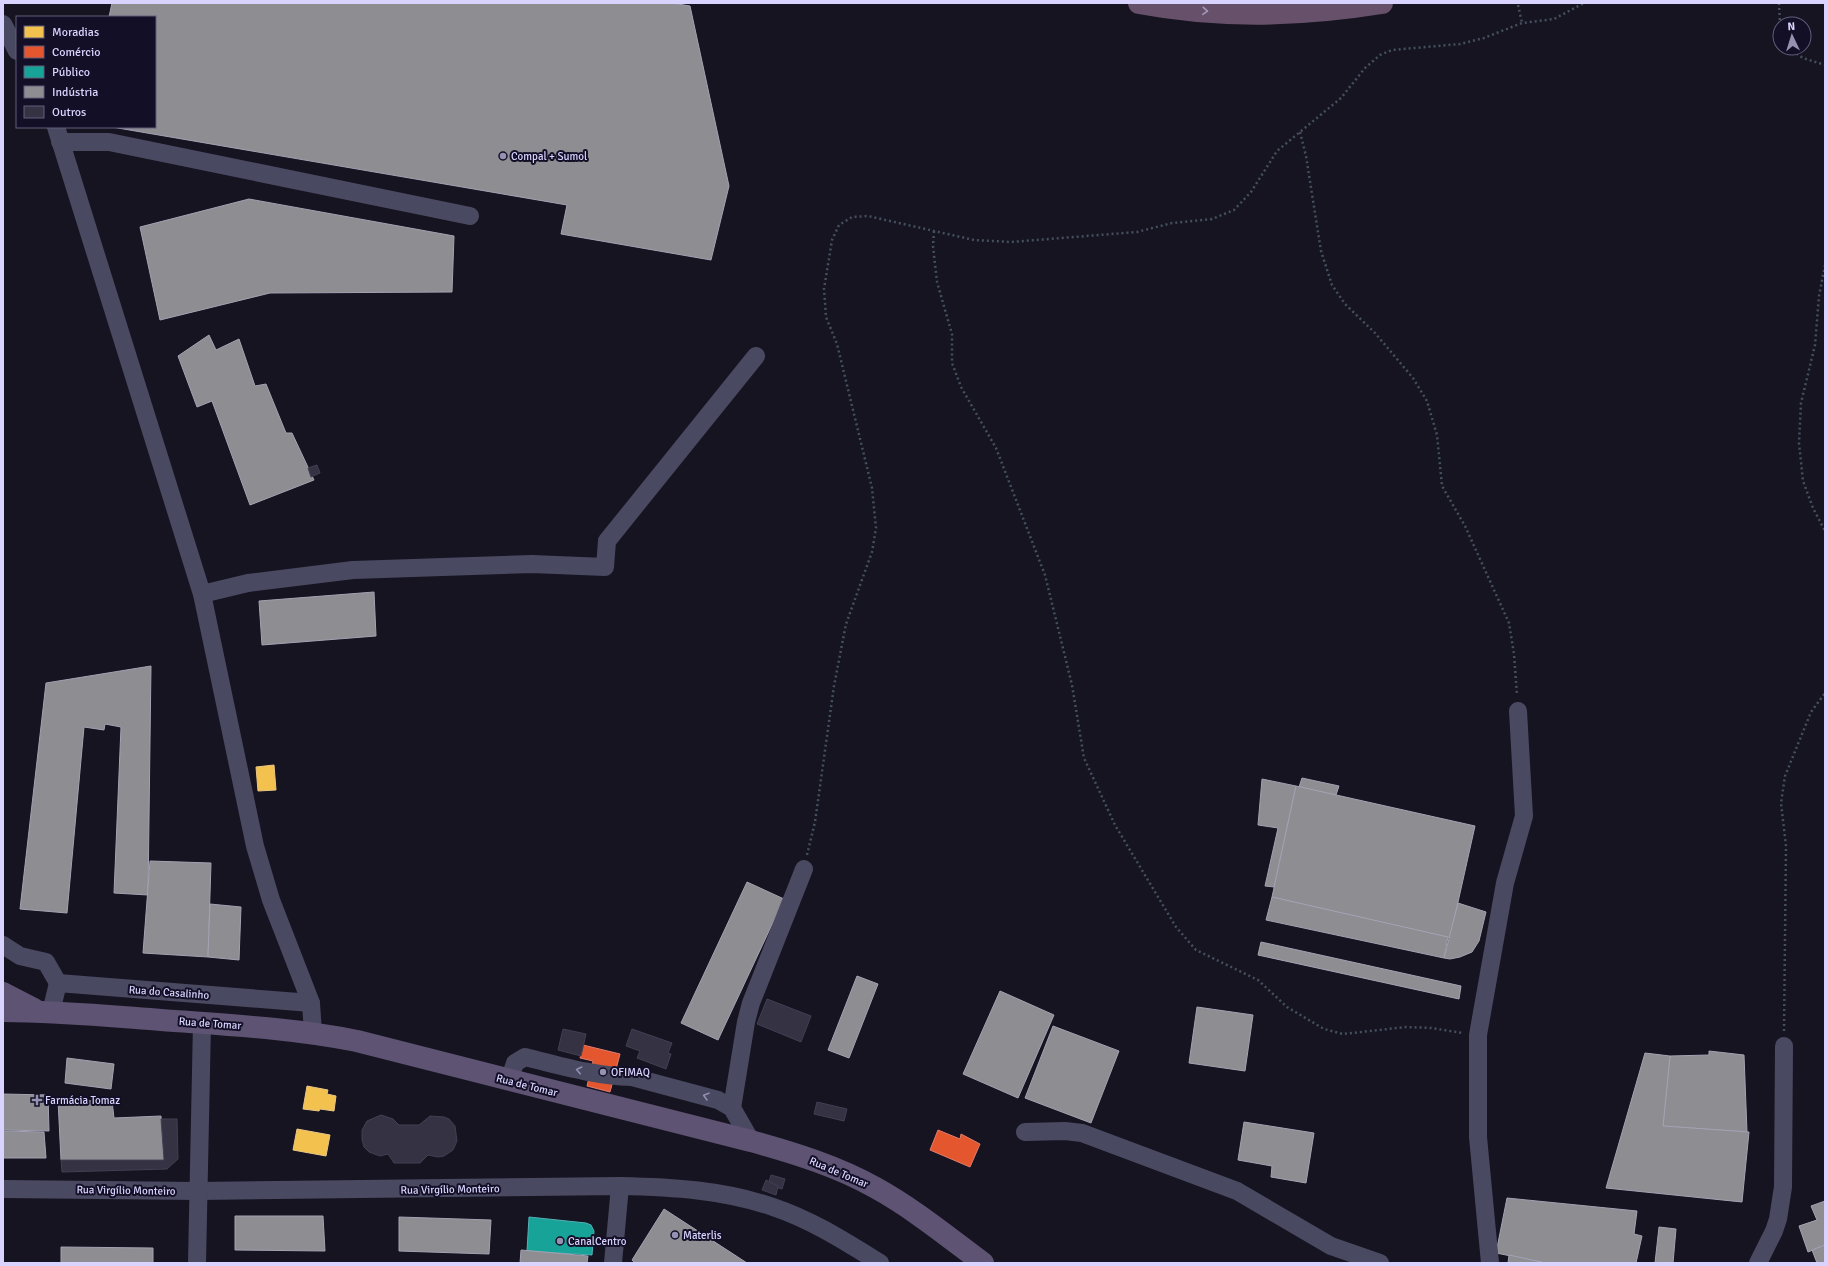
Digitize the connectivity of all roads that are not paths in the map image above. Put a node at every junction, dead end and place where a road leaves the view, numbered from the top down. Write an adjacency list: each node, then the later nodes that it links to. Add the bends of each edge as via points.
1 (1139, 3): 2 (highway, one-way to 2, via 1204,11 1260,14)
2 (1382, 3)
3 (3, 24): 4 (street)
4 (16, 49)
5 (58, 134): 6 (street, via 109,142); 8 (street)
6 (470, 216)
7 (756, 356): 8 (street, via 607,540 605,567 532,564 353,570 248,583)
8 (202, 594): 14 (street, via 256,846 271,900)
9 (1518, 711): 32 (street, via 1524,816 1505,882 1478,1036 1478,1137)
10 (804, 869): 21 (street, via 751,1003)
11 (3, 945): 12 (street, via 20,956 46,962)
12 (58, 983): 14 (street, Rua do Casalinho); 16 (street)
13 (3, 993): 16 (main road, Rua de Tomar)
14 (311, 1003): 18 (street)
15 (3, 1010): 16 (main road, Rua de Tomar)
16 (45, 1011): 17 (main road, Rua de Tomar)
17 (202, 1023): 18 (main road, Rua de Tomar); 26 (street)
18 (313, 1033): 20 (main road, Rua de Tomar, via 357,1041)
19 (1784, 1046): 33 (street, via 1783,1187 1774,1231)
20 (509, 1081): 21 (street, one-way to 20, via 706,1096 639,1079 583,1071 526,1057 515,1063); 23 (main road, Rua de Tomar)
21 (732, 1108): 23 (street)
22 (1025, 1132): 31 (street, via 1082,1133 1236,1191 1331,1246)
23 (751, 1141): 30 (main road, Rua de Tomar, via 790,1152 875,1187)
24 (620, 1186): 26 (street, Rua Virgílio Monteiro); 28 (street); 29 (street, Rua Virgílio Monteiro, via 670,1187 752,1200 814,1224)
25 (3, 1189): 26 (street, Rua Virgílio Monteiro)
26 (198, 1191): 27 (street)
27 (198, 1263)
28 (613, 1263)
29 (880, 1263)
30 (983, 1263)
31 (1380, 1263)
32 (1490, 1263)
33 (1758, 1263)

